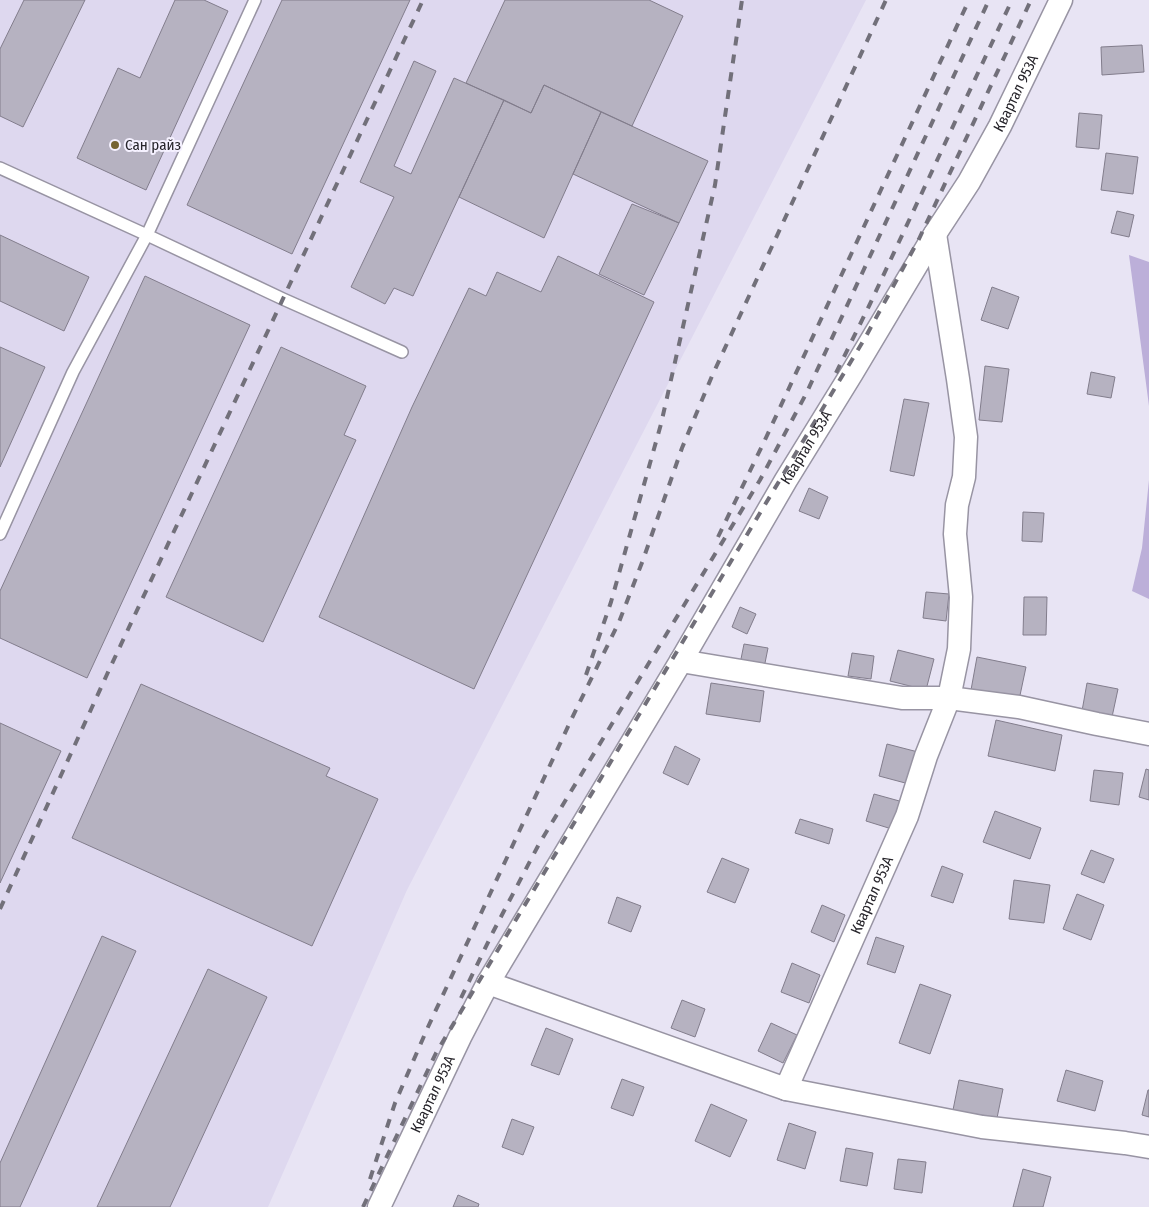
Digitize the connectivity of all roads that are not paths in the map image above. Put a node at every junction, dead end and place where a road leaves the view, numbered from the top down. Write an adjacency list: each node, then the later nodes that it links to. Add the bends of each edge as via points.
1 (255, 0): 5 (lane)
2 (1061, 0): 4 (street, Квартал 953А, via 1000,126)
3 (0, 168): 5 (lane)
4 (935, 234): 8 (street, Квартал 953А); 9 (street, Квартал 953А, via 966,438 964,478 957,505 955,534 961,597 959,649)
5 (147, 235): 6 (lane); 7 (lane, via 73,372)
6 (402, 352)
7 (0, 534)
8 (681, 661): 9 (street, via 902,698); 11 (street, Квартал 953А)
9 (949, 698): 10 (street, via 1019,707); 12 (street, Квартал 953А, via 907,816)
10 (1149, 734)
11 (488, 983): 12 (street); 14 (street, Квартал 953А)
12 (786, 1089): 13 (street, via 982,1127)
13 (1149, 1148)
14 (379, 1207)

